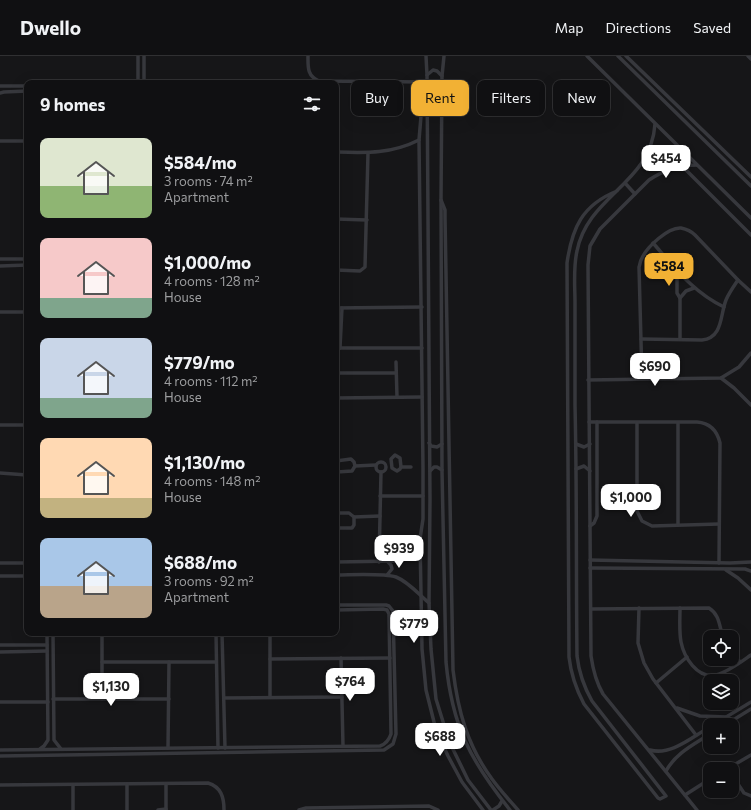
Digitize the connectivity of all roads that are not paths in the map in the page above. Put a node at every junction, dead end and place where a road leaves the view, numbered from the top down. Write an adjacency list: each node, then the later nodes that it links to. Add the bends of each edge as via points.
1 (138, 56): 13 (street)
2 (144, 56): 14 (street)
3 (308, 56): 15 (street, via 308,72)
4 (426, 56): 11 (street)
5 (444, 56): 12 (street)
6 (587, 56): 27 (street)
7 (618, 56): 22 (street)
8 (626, 56): 19 (street)
9 (748, 56): 10 (street)
10 (751, 59)
11 (427, 75): 12 (street, via 433,70); 16 (street)
12 (442, 76): 40 (street)
13 (136, 80)
14 (144, 80)
15 (317, 80)
16 (427, 80)
17 (339, 81): 18 (street)
18 (411, 82)
19 (652, 82): 22 (street); 35 (street)
20 (0, 86): 21 (street)
21 (24, 86)
22 (649, 86): 37 (street)
23 (24, 91): 24 (street)
24 (0, 93)
25 (421, 116): 28 (street)
26 (427, 116): 85 (street)
27 (655, 124): 33 (street); 36 (street, via 654,138 649,151 642,164)
28 (419, 140): 32 (street, via 398,149); 56 (street)
29 (0, 141): 30 (street)
30 (24, 141)
31 (339, 152): 32 (street)
32 (368, 153): 43 (street)
33 (697, 165): 34 (street); 41 (street)
34 (682, 166): 39 (street, via 656,176); 44 (street)
35 (751, 177)
36 (624, 183): 38 (street); 39 (street)
37 (751, 186)
38 (617, 191): 67 (street, via 592,205 578,222 570,242 567,263); 68 (street, via 591,217 578,243 575,264)
39 (635, 194): 74 (street, via 605,222 590,246)
40 (441, 198): 86 (street); 139 (street, via 446,217)
41 (751, 218)
42 (339, 219): 43 (street)
43 (367, 220): 50 (street, via 365,268 358,272)
44 (751, 235)
45 (653, 244): 51 (street); 52 (street, via 672,229 688,230); 62 (street, via 642,258 639,268)
46 (0, 259): 47 (street)
47 (24, 259)
48 (24, 265): 49 (street)
49 (0, 266)
50 (339, 270)
51 (677, 270): 53 (street); 55 (street, via 677,293)
52 (738, 280): 54 (street); 57 (street)
53 (694, 288): 55 (street, via 686,291); 57 (street)
54 (751, 292)
55 (680, 298): 63 (street)
56 (422, 307): 58 (street); 65 (street)
57 (724, 307): 63 (street, via 720,326 714,336 708,339)
58 (342, 308): 61 (street)
59 (0, 312): 60 (street)
60 (24, 312)
61 (339, 338)
62 (641, 339): 63 (street); 73 (street)
63 (680, 339)
64 (339, 348): 65 (street)
65 (422, 348): 76 (street)
66 (751, 353): 72 (street, via 739,367)
67 (567, 356): 68 (street); 107 (street)
68 (575, 356): 87 (street)
69 (396, 362): 71 (street)
70 (339, 373): 71 (street)
71 (396, 373): 75 (street)
72 (721, 378): 73 (street); 78 (street)
73 (642, 379): 74 (street)
74 (588, 380): 79 (street)
75 (397, 397): 76 (street); 77 (street)
76 (422, 397): 105 (street)
77 (339, 398)
78 (751, 405)
79 (589, 422): 80 (street); 88 (street)
80 (597, 422): 81 (street); 115 (street, via 597,516)
81 (637, 423): 82 (street); 114 (street, via 638,515 648,525)
82 (678, 423): 113 (street, via 703,422 713,428 719,437); 114 (street)
83 (0, 425): 84 (street)
84 (24, 425)
85 (429, 443): 86 (street, via 437,447); 97 (street)
86 (442, 444): 98 (street)
87 (576, 444): 88 (street, via 584,447); 96 (street)
88 (590, 444): 99 (street)
89 (339, 461): 93 (street, via 351,459)
90 (385, 464): 91 (street); 92 (street, via 381,462); 101 (street, via 386,468)
91 (392, 464): 94 (street, via 394,470 400,470); 94 (street, via 393,456 398,456)
92 (376, 465): 93 (street); 101 (street, via 376,470)
93 (355, 466): 100 (street, via 352,471)
94 (401, 467): 95 (street)
95 (411, 467)
96 (576, 469): 99 (street, via 584,466); 108 (street)
97 (430, 471): 98 (street, via 431,468 438,467); 112 (street)
98 (442, 471): 138 (street)
99 (590, 471): 115 (street)
100 (339, 472)
101 (381, 472): 104 (street)
102 (0, 473): 103 (street)
103 (24, 475)
104 (380, 496): 105 (street); 109 (street)
105 (423, 496): 111 (street)
106 (339, 513): 110 (street, via 351,513)
107 (568, 513): 108 (street); 186 (street, via 571,674 584,704)
108 (576, 513): 183 (street, via 579,673 592,702)
109 (380, 516): 110 (street); 121 (street)
110 (354, 517): 116 (street, via 352,528)
111 (423, 519): 112 (street); 117 (street)
112 (429, 519): 140 (street)
113 (719, 524): 114 (street); 126 (street)
114 (678, 525)
115 (590, 526): 118 (street)
116 (339, 528)
117 (420, 539): 122 (street, via 404,559); 137 (street)
118 (590, 560): 119 (street); 128 (street)
119 (614, 561): 126 (street); 129 (street)
120 (339, 562): 121 (street)
121 (379, 562): 122 (street)
122 (388, 562): 133 (street, via 392,569)
123 (751, 562): 127 (street)
124 (0, 563): 125 (street)
125 (24, 563)
126 (719, 563): 127 (street)
127 (730, 563): 130 (street)
128 (590, 568): 129 (street); 144 (street)
129 (614, 568): 130 (street)
130 (728, 569): 131 (street); 136 (street)
131 (751, 571)
132 (339, 575): 133 (street)
133 (387, 575): 137 (street, via 407,583)
134 (0, 576): 135 (street)
135 (24, 576)
136 (751, 590)
137 (421, 596): 140 (street); 155 (street)
138 (444, 600): 139 (street); 211 (street, via 446,662 452,706 459,728 478,768)
139 (452, 600): 222 (street, via 453,670 456,699 464,727 476,754)
140 (429, 603): 156 (street)
141 (339, 605): 198 (street, via 386,605 393,611 396,734 392,744 384,750)
142 (638, 608): 143 (street); 144 (street); 168 (street, via 639,650 647,670)
143 (680, 608): 146 (street, via 712,610 718,617); 160 (street, via 681,640)
144 (591, 609): 195 (street, via 591,656 597,684)
145 (339, 610): 162 (street, via 387,610)
146 (721, 630)
147 (47, 636): 154 (street)
148 (53, 636): 174 (street)
149 (102, 636): 164 (street)
150 (216, 636): 166 (street)
151 (222, 636): 171 (street)
152 (270, 636): 163 (street)
153 (0, 645): 154 (street)
154 (47, 645): 157 (street)
155 (422, 649): 156 (street); 201 (street, via 426,690 432,716)
156 (431, 649): 200 (street, via 434,685 440,713)
157 (47, 651): 158 (street); 176 (street)
158 (0, 652)
159 (751, 655): 167 (street)
160 (687, 657): 167 (street, via 698,671 709,675 721,673); 168 (street)
161 (341, 658): 162 (street); 163 (street); 170 (street)
162 (390, 658): 187 (street, via 390,738 380,746)
163 (270, 659): 169 (street)
164 (102, 662): 165 (street); 172 (street)
165 (169, 662): 166 (street); 173 (street)
166 (216, 662): 190 (street)
167 (740, 662)
168 (656, 683): 178 (street)
169 (270, 697): 170 (street); 171 (street)
170 (342, 697): 187 (street)
171 (224, 698): 191 (street)
172 (102, 699): 173 (street); 174 (street)
173 (169, 699): 189 (street)
174 (53, 700): 176 (street); 193 (street, via 54,740)
175 (0, 702): 176 (street)
176 (47, 702): 192 (street, via 48,740)
177 (751, 702): 180 (street)
178 (676, 708): 180 (street, via 700,716); 184 (street)
179 (751, 709): 181 (street)
180 (727, 717)
181 (736, 718)
182 (703, 731): 184 (street)
183 (618, 734): 186 (street); 186 (street, via 666,796 658,798)
184 (696, 735): 188 (street)
185 (703, 738): 196 (street)
186 (612, 740)
187 (343, 746): 191 (street)
188 (677, 746): 195 (street, via 664,752); 196 (street)
189 (168, 748): 190 (street); 193 (street)
190 (218, 748): 191 (street)
191 (225, 748)
192 (39, 749): 193 (street); 194 (street)
193 (61, 749)
194 (0, 750)
195 (649, 750): 202 (street)
196 (681, 752): 202 (street)
197 (751, 754): 199 (street)
198 (0, 756)
199 (739, 762)
200 (461, 767): 201 (street); 220 (street, via 472,786)
201 (455, 770): 219 (street)
202 (666, 771): 209 (street)
203 (703, 783): 209 (street)
204 (73, 784): 205 (street); 207 (street); 213 (street)
205 (127, 784): 206 (street); 214 (street)
206 (166, 784): 212 (street); 216 (street, via 208,783 223,796)
207 (0, 785)
208 (739, 786): 210 (street, via 744,793)
209 (685, 795): 223 (street)
210 (751, 796)
211 (502, 801): 220 (street, via 500,806); 221 (street)
212 (166, 809): 215 (street)
213 (73, 810)
214 (127, 810)
215 (158, 810)
216 (224, 810)
217 (298, 810): 218 (street, via 429,806)
218 (438, 810)
219 (482, 810)
220 (492, 810)
221 (510, 810)
222 (518, 810)
223 (697, 810)

